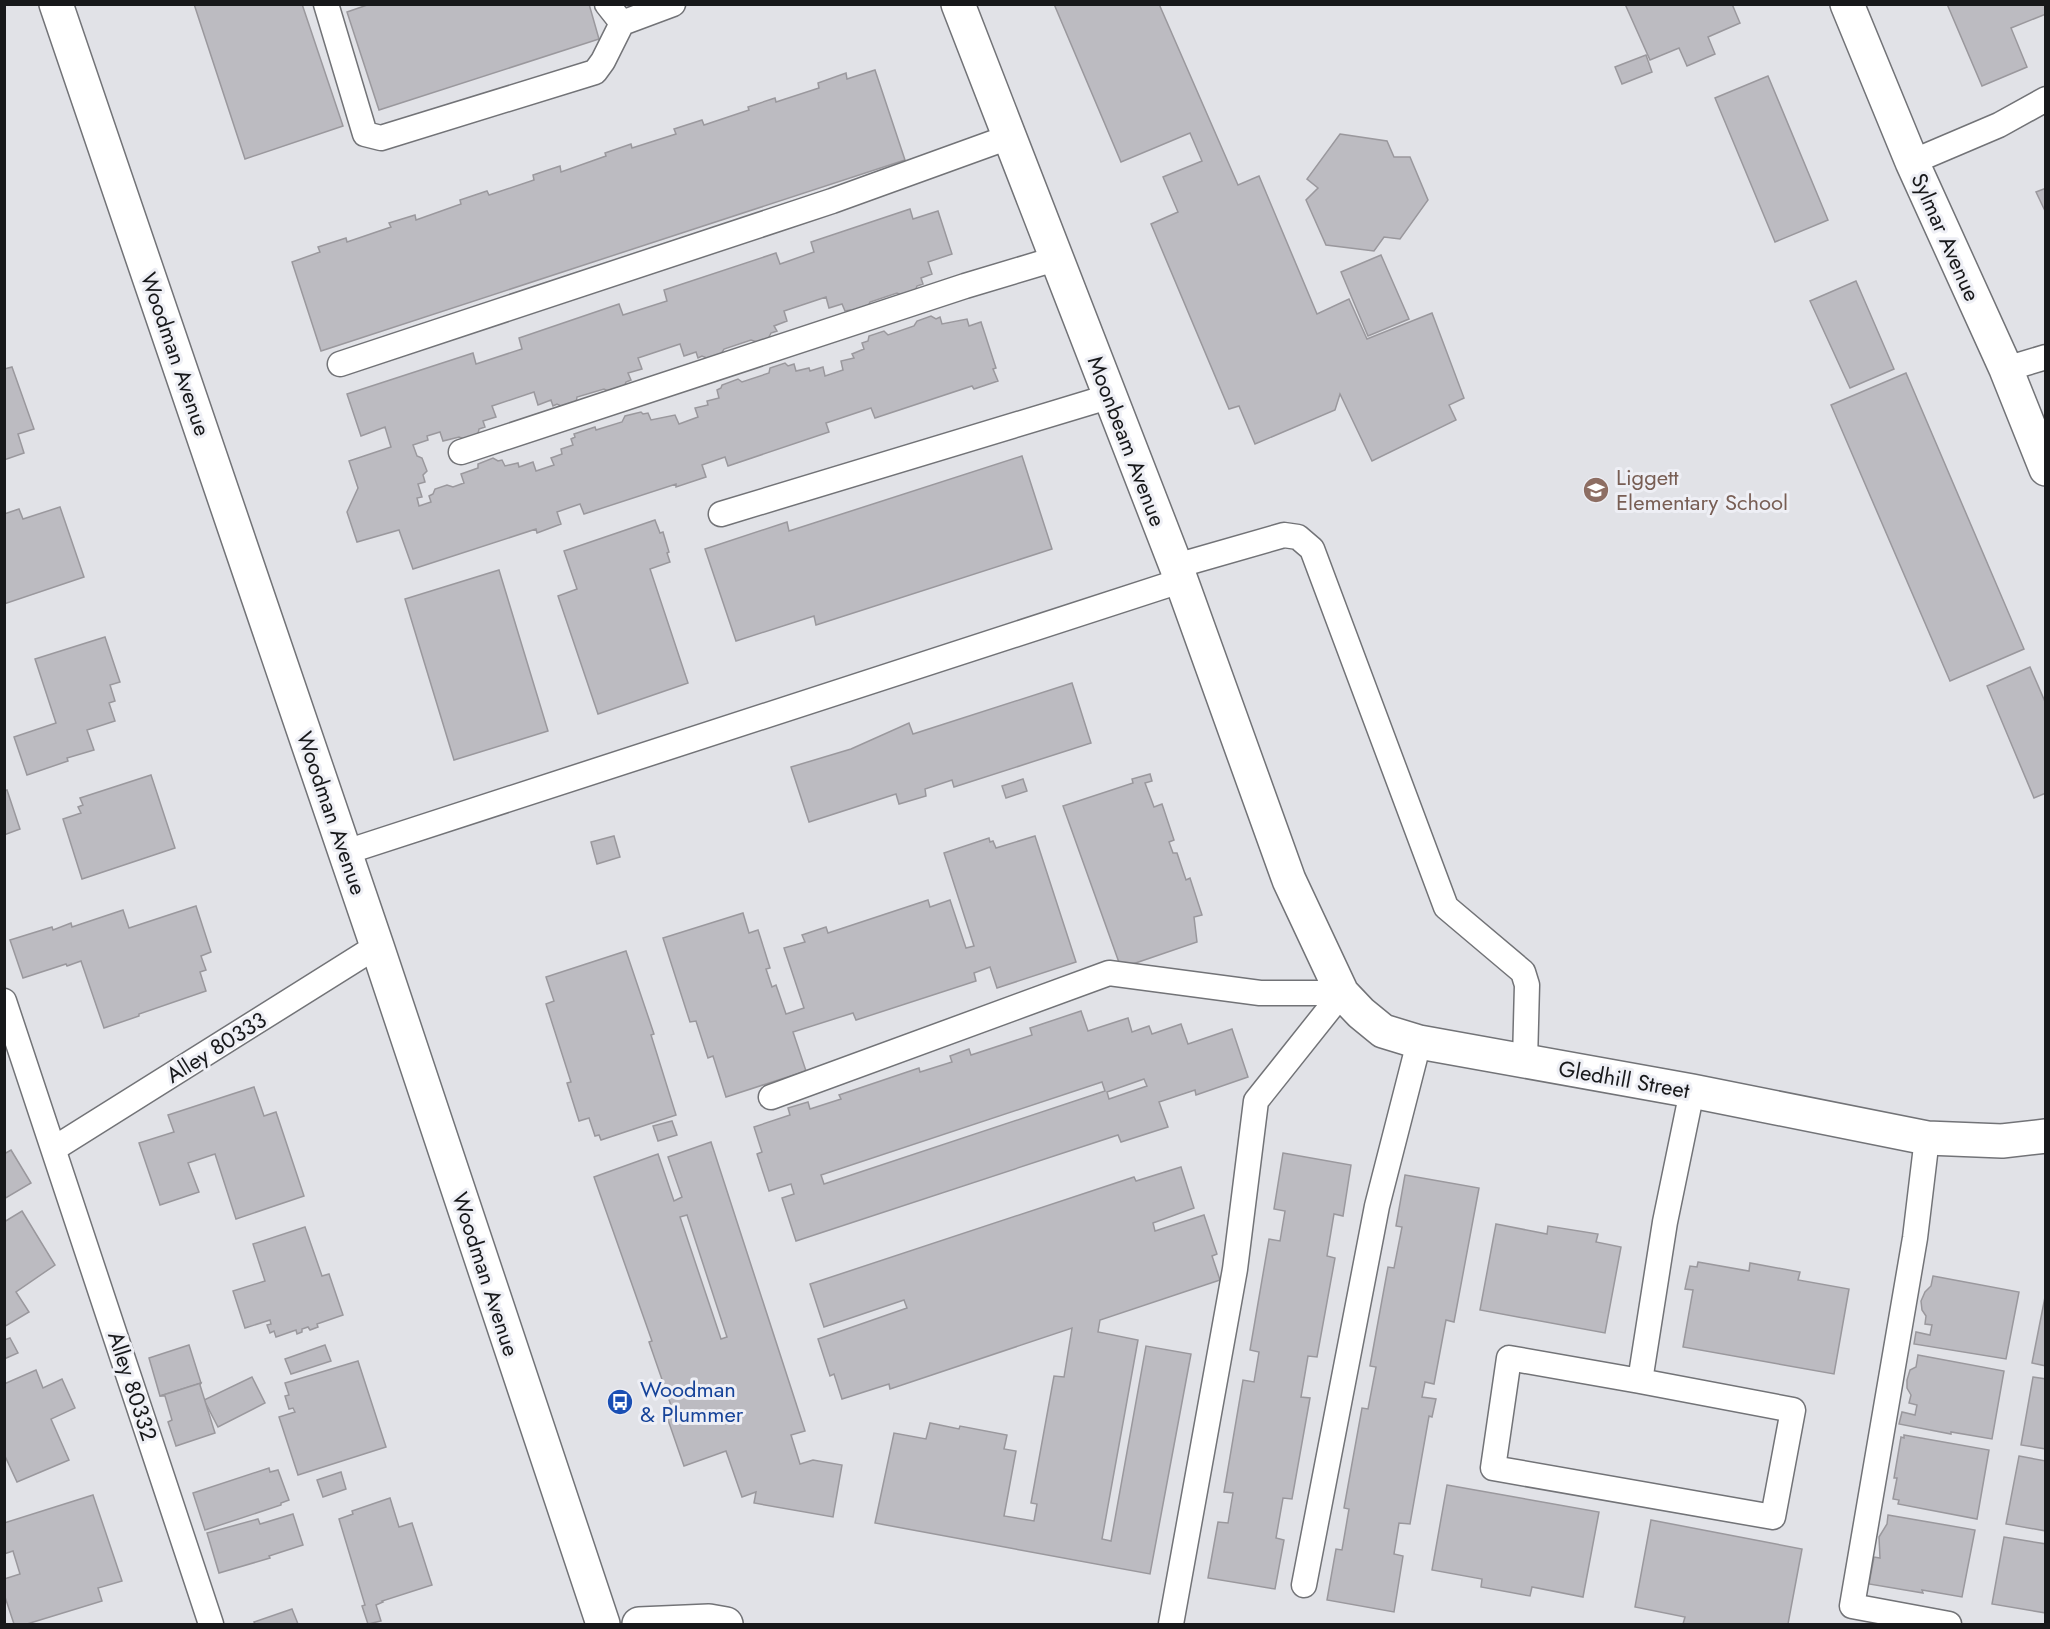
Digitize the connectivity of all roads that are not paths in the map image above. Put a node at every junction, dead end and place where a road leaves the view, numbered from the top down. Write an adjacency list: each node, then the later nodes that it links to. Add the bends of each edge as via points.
1 (56, 4): 20 (street, Woodman Avenue)
2 (326, 4): 6 (lane, via 365,134 381,138 595,72 603,61)
3 (673, 4): 6 (lane)
4 (958, 4): 8 (street, Moonbeam Avenue)
5 (1847, 4): 9 (street, Sylmar Avenue)
6 (615, 14)
7 (2046, 99): 9 (lane, via 1999,125)
8 (1009, 137): 10 (street, Moonbeam Avenue); 12 (lane, via 832,201)
9 (1912, 162): 13 (street, Sylmar Avenue)
10 (1055, 259): 14 (street, Moonbeam Avenue); 16 (lane)
11 (2046, 357): 13 (lane)
12 (340, 364)
13 (2006, 369): 15 (street, Sylmar Avenue)
14 (1111, 396): 18 (lane); 19 (street, Moonbeam Avenue)
15 (2036, 418): 17 (street, Sylmar Avenue)
16 (461, 452)
17 (2046, 469)
18 (721, 514)
19 (1178, 573): 20 (lane); 21 (street, Moonbeam Avenue); 26 (lane, via 1284,535 1298,537 1312,549 1446,907 1522,972 1527,985)
20 (346, 852): 22 (street, Woodman Avenue)
21 (1289, 880): 23 (street, Gledhill Street)
22 (377, 946): 31 (lane, Alley 80333); 35 (street, Woodman Avenue)
23 (1342, 993): 25 (street, Gledhill Street, via 1383,1031); 28 (lane, via 1260,993 1109,973); 38 (lane, via 1256,1101 1235,1269)
24 (4, 1001): 31 (lane, Alley 80332)
25 (1419, 1042): 26 (street, Gledhill Street); 33 (lane, via 1377,1206)
26 (1525, 1061): 27 (street, Gledhill Street)
27 (1692, 1091): 30 (street, Gledhill Street); 32 (lane, via 1665,1222)
28 (771, 1097)
29 (2046, 1136): 30 (street, Gledhill Street, via 2002,1141)
30 (1927, 1138): 39 (lane, via 1915,1238 1852,1606)
31 (55, 1148): 34 (lane, Alley 80332)
32 (1640, 1381): 32 (lane, via 1793,1410 1773,1517 1493,1468 1509,1358)
33 (1304, 1585)
34 (212, 1624)
35 (603, 1624)
36 (639, 1624): 37 (street)
37 (726, 1624)
38 (1171, 1624)
39 (1949, 1624)

